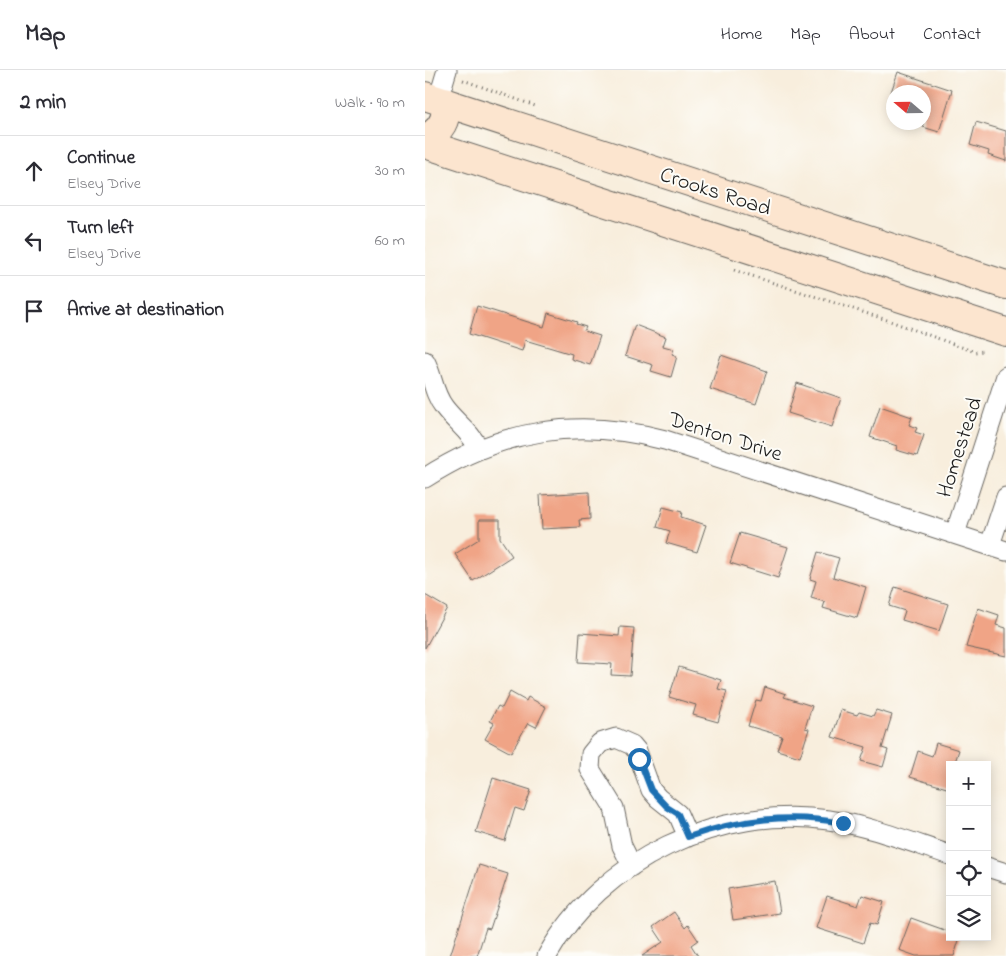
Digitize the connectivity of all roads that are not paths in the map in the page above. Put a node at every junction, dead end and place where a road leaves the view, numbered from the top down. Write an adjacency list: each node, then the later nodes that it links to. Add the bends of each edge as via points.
1 (447, 70): 2 (street)
2 (436, 99): 3 (main road, via 446,110 443,124 437,132); 5 (main road, Crooks Road)
3 (425, 138)
4 (425, 144): 6 (main road, Crooks Road)
5 (1006, 285)
6 (1006, 332)
7 (425, 361): 9 (street, via 438,398)
8 (1006, 376): 12 (street, Homestead)
9 (479, 449): 10 (street, Denton Drive); 12 (street, Denton Drive, via 510,438 555,430 598,428 634,432)
10 (425, 477)
11 (1006, 497): 13 (street)
12 (955, 534): 13 (street, Denton Drive)
13 (998, 548)
14 (688, 837): 15 (street, via 743,821 807,818 868,829); 16 (street, via 659,849); 16 (street, via 678,814 651,790 637,750 616,738 600,743 591,754 590,769 614,808 623,846)
15 (946, 854)
16 (632, 866): 19 (street, via 587,903)
17 (991, 868): 18 (street)
18 (1006, 873)
19 (547, 956)

